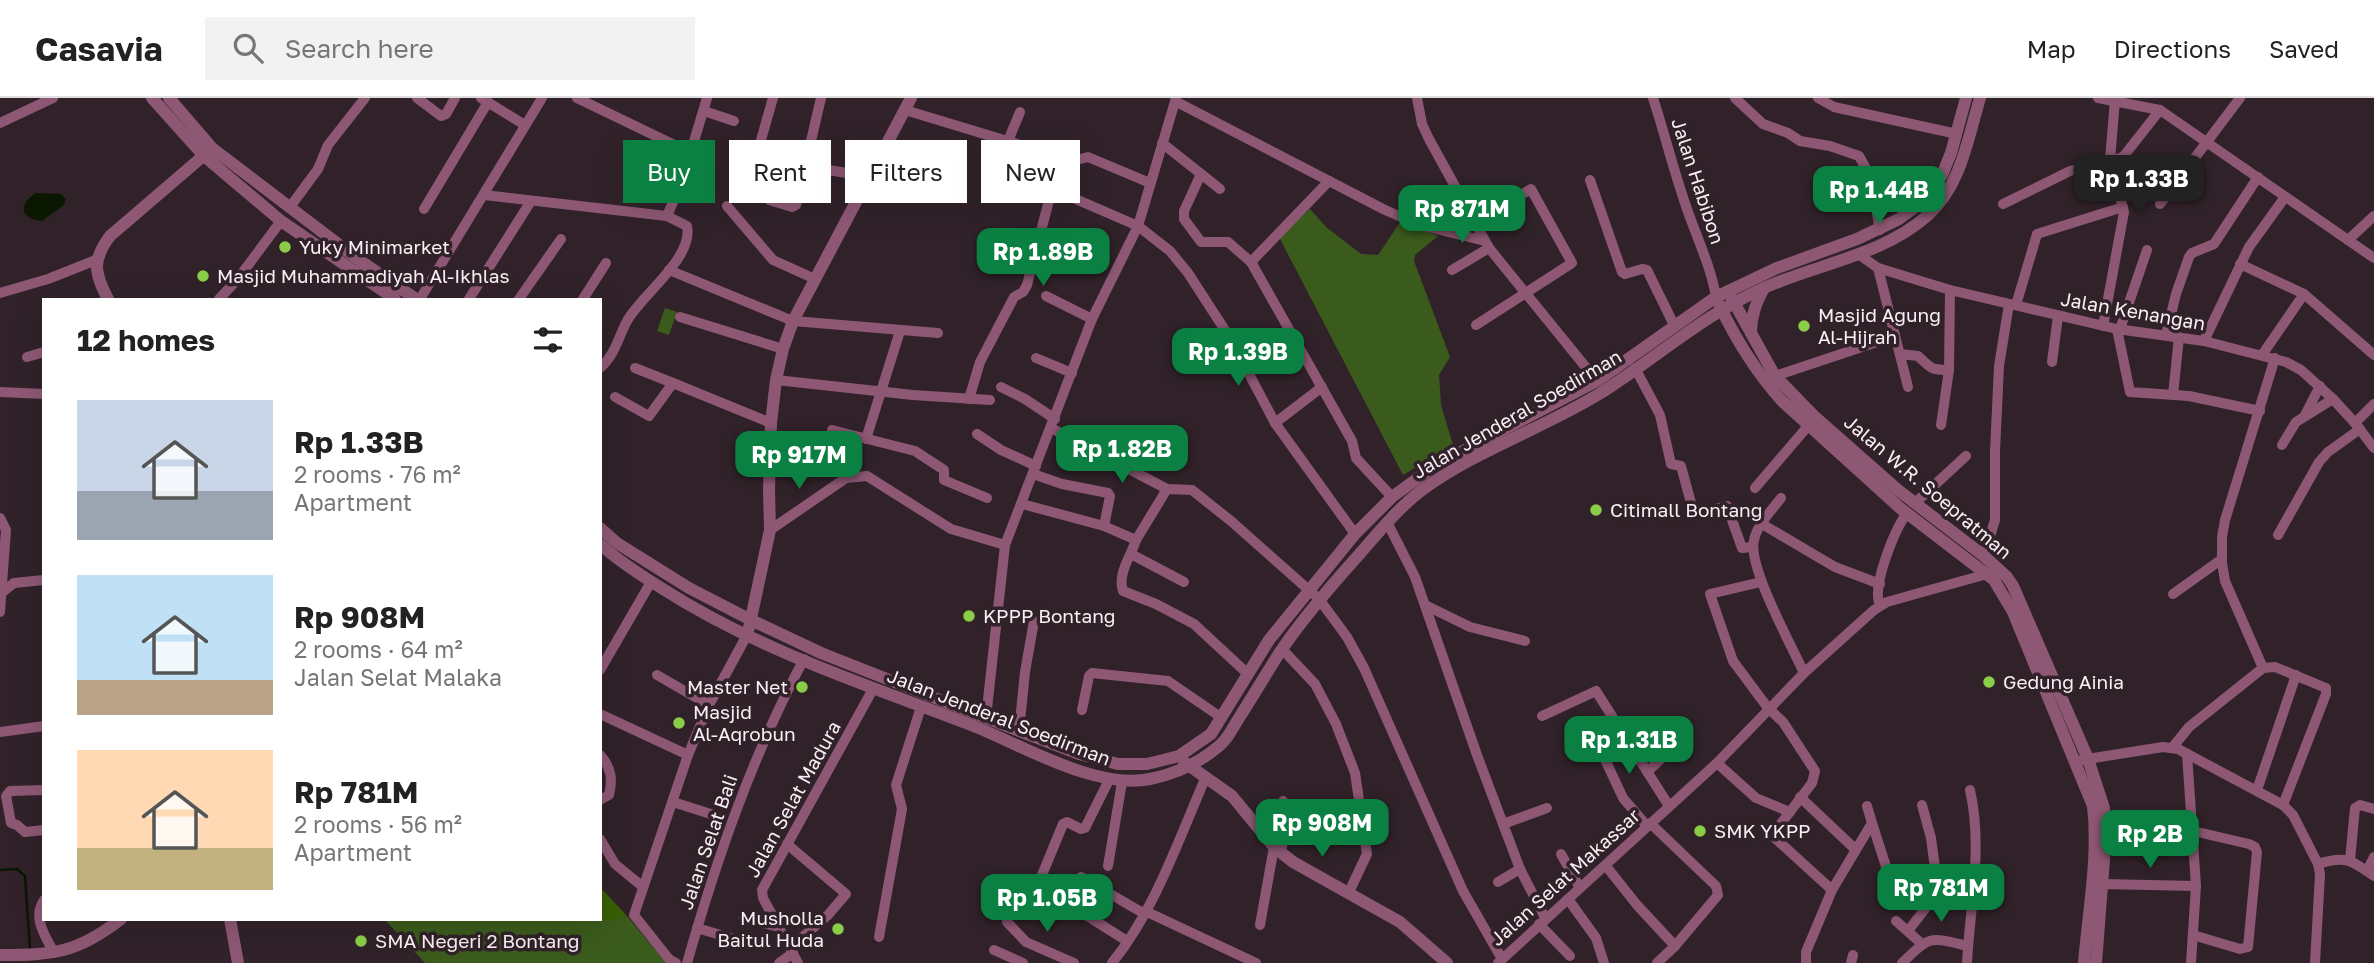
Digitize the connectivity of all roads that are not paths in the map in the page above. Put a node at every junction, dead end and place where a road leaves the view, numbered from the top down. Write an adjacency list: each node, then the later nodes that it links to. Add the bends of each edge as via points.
1 (53, 98): 31 (street)
2 (152, 98): 43 (street)
3 (365, 98): 65 (street, via 328,145 318,169)
4 (417, 98): 5 (street, via 443,116)
5 (455, 98)
6 (542, 98): 32 (street)
7 (577, 98): 34 (street)
8 (707, 98): 27 (street)
9 (773, 98): 36 (street)
10 (821, 98): 37 (street)
11 (1417, 98): 72 (street, via 1422,124)
12 (1653, 98): 93 (street, Jalan Habibon, via 1700,248)
13 (1735, 98): 47 (street, via 1763,124 1800,141 1859,156)
14 (1818, 98): 28 (street)
15 (1860, 98): 28 (street)
16 (1966, 98): 33 (street, Jalan Jenderal Soedirman)
17 (1980, 98): 80 (street, Jalan Jenderal Soedirman, via 1953,183 1943,199 1910,229)
18 (2098, 98): 23 (street)
19 (2240, 98): 41 (street)
20 (1176, 99): 42 (street); 50 (street)
21 (175, 100): 43 (street)
22 (484, 100): 32 (street); 67 (street)
23 (2115, 100): 24 (street); 44 (street)
24 (2146, 102): 26 (street)
25 (908, 104): 38 (street); 39 (street)
26 (2160, 110): 41 (street); 44 (street, via 2125,155)
27 (704, 111): 30 (street); 35 (street)
28 (1857, 111): 33 (street)
29 (1020, 112): 40 (street)
30 (734, 121)
31 (0, 123)
32 (525, 125): 53 (street)
33 (1957, 134): 68 (street, Jalan Jenderal Soedirman, via 1942,175)
34 (664, 140)
35 (695, 140)
36 (761, 140)
37 (811, 140)
38 (889, 140)
39 (1005, 140)
40 (1008, 140)
41 (2206, 141): 48 (street); 63 (street)
42 (1161, 143): 46 (street); 51 (street)
43 (210, 154): 65 (street); 71 (street); 79 (street)
44 (2110, 159): 62 (street, via 2060,175); 66 (street)
45 (1080, 160): 51 (street, via 1088,158)
46 (1201, 174): 52 (street); 82 (street, via 1184,219 1199,240 1228,242)
47 (1870, 176): 68 (street, via 1891,187); 74 (street)
48 (2258, 177): 54 (street); 117 (street, via 2214,244 2189,257)
49 (1590, 180): 113 (street, via 1622,272 1647,270)
50 (1329, 181): 77 (street, via 1420,225); 82 (street)
51 (1150, 183): 73 (street)
52 (1220, 189)
53 (484, 195): 56 (street); 100 (street)
54 (2285, 197): 76 (street); 84 (street)
55 (1080, 200): 73 (street)
56 (531, 201): 69 (street); 101 (street)
57 (673, 203): 69 (street)
58 (780, 203): 59 (street, via 794,207)
59 (795, 203)
60 (856, 203): 88 (street)
61 (1048, 203): 149 (street, via 1027,285 1014,297 983,355)
62 (2003, 204)
63 (2160, 204)
64 (727, 206): 88 (street, via 773,260)
65 (290, 207): 99 (street)
66 (2123, 207): 105 (street, via 2037,234); 112 (street)
67 (424, 209)
68 (1913, 209): 74 (street, Jalan Jenderal Soedirman)
69 (667, 216): 86 (street, via 687,226 688,234)
70 (2374, 216): 76 (street)
71 (281, 221): 97 (street); 98 (street)
72 (1475, 223): 77 (street); 91 (street, via 1531,189 1572,263)
73 (1138, 226): 109 (street); 156 (street, via 1170,251 1188,273 1230,338)
74 (1880, 229): 93 (street, Jalan Jenderal Soedirman)
75 (561, 239): 102 (street)
76 (2348, 240): 81 (street)
77 (1487, 244): 87 (street); 91 (street)
78 (2147, 250): 114 (street)
79 (99, 254): 92 (street, via 48,279); 96 (street, via 98,278)
80 (1858, 254): 85 (street, Jalan Kenangan); 89 (street, Jalan Jenderal Soedirman)
81 (2374, 258)
82 (1251, 262): 142 (street)
83 (606, 263): 103 (street)
84 (2240, 264): 94 (street); 121 (street)
85 (1878, 268): 90 (street, Jalan Kenangan); 118 (street)
86 (669, 270): 110 (street); 131 (street, via 633,313)
87 (1452, 270)
88 (815, 279): 110 (street)
89 (1765, 288): 104 (street, Jalan Jenderal Soedirman); 119 (street, via 1751,319)
90 (1950, 290): 105 (street, Jalan Kenangan); 134 (street)
91 (1527, 292): 111 (street); 138 (street)
92 (0, 293)
93 (1721, 294): 104 (street, Jalan W.R. Soepratman); 106 (street, Jalan W.R. Soepratman); 113 (street, Jalan Jenderal Soedirman)
94 (2304, 294): 125 (street); 126 (street)
95 (1046, 296): 109 (street)
96 (108, 298)
97 (220, 298)
98 (394, 298)
99 (416, 298)
100 (419, 298)
101 (470, 298)
102 (520, 298)
103 (584, 298)
104 (1734, 303): 106 (street, Jalan Jenderal Soedirman); 119 (street, Jalan W.R. Soepratman)
105 (2013, 305): 107 (street, Jalan Kenangan); 189 (street, via 2000,348 1995,520)
106 (1722, 311): 133 (street, Jalan Jenderal Soedirman); 159 (street, Jalan W.R. Soepratman, via 1768,386)
107 (2058, 316): 112 (street, Jalan Kenangan); 130 (street)
108 (680, 317): 122 (street)
109 (1092, 319): 135 (street)
110 (793, 321): 115 (street); 122 (street)
111 (1476, 325)
112 (2103, 326): 114 (street, Jalan Kenangan)
113 (1675, 327): 138 (street, Jalan Jenderal Soedirman)
114 (2118, 329): 117 (street, Jalan Kenangan); 147 (street, via 2130,392)
115 (900, 331): 116 (street); 144 (street)
116 (938, 333)
117 (2166, 335): 120 (street, Jalan Kenangan)
118 (1895, 336): 124 (street); 136 (street)
119 (1751, 337): 136 (street, Jalan W.R. Soepratman)
120 (2179, 337): 121 (street, Jalan Kenangan); 147 (street)
121 (2204, 341): 125 (street, Jalan Kenangan)
122 (783, 349): 137 (street)
123 (42, 353): 127 (street)
124 (1900, 354): 134 (street, via 1918,356 1935,370); 143 (street)
125 (2262, 355): 129 (street, Jalan Kenangan)
126 (2374, 355)
127 (27, 357)
128 (1036, 358): 135 (street)
129 (2275, 358): 140 (street, Jalan Kenangan, via 2301,370); 153 (street)
130 (2052, 362)
131 (602, 366)
132 (635, 368): 139 (street)
133 (1635, 368): 177 (street, Jalan Jenderal Soedirman, via 1603,391 1442,477); 186 (street, via 1660,415 1671,464 1681,466 1693,514 1727,506 1741,548)
134 (1949, 370): 158 (street)
135 (1072, 373): 157 (street)
136 (1775, 376): 168 (street, Jalan W.R. Soepratman)
137 (776, 380): 144 (street); 155 (street)
138 (1597, 381): 171 (street, Jalan Jenderal Soedirman, via 1437,466)
139 (673, 383): 148 (street, via 649,416); 155 (street)
140 (2319, 386): 150 (street, Jalan Kenangan); 154 (street)
141 (1001, 387): 157 (street, via 1025,399)
142 (1322, 387): 156 (street); 171 (street, via 1352,441 1356,458)
143 (1908, 387)
144 (880, 390): 149 (street); 163 (street)
145 (0, 392): 146 (street)
146 (42, 394)
147 (2173, 396): 153 (street)
148 (615, 397)
149 (969, 399): 151 (street)
150 (2333, 399): 154 (street); 160 (street, Jalan Kenangan)
151 (990, 400)
152 (2374, 404): 160 (street)
153 (2260, 411): 190 (street, via 2225,520)
154 (2305, 415): 164 (street)
155 (771, 423): 181 (street)
156 (1275, 423): 182 (street)
157 (1053, 424): 167 (street); 170 (street)
158 (1941, 425)
159 (1808, 426): 168 (street, Jalan W.R. Soepratman); 169 (street)
160 (2358, 426): 165 (street, Jalan Kenangan); 183 (street, via 2319,462)
161 (832, 430): 163 (street)
162 (977, 434): 167 (street)
163 (866, 439): 172 (street, via 921,454 944,470 944,480)
164 (2282, 445)
165 (2374, 448)
166 (1966, 456): 175 (street)
167 (1035, 470): 174 (street); 179 (street, via 1062,484 1108,492)
168 (1875, 477): 175 (street, Jalan W.R. Soepratman)
169 (1755, 488)
170 (1167, 489): 184 (street); 198 (street, via 1192,490)
171 (1392, 497): 182 (street, Jalan Jenderal Soedirman)
172 (987, 498)
173 (1781, 498): 178 (street)
174 (1021, 504): 179 (street); 185 (street)
175 (1911, 508): 189 (street, Jalan W.R. Soepratman); 191 (street, Jalan W.R. Soepratman); 197 (street, via 1894,532)
176 (0, 517): 199 (street, via 5,530)
177 (1387, 522): 201 (street, Jalan Jenderal Soedirman); 203 (street, via 1412,568)
178 (1762, 524): 186 (street); 197 (street, via 1835,568)
179 (1104, 526): 184 (street)
180 (602, 530): 205 (street, Jalan Jenderal Soedirman, via 688,588)
181 (770, 530): 185 (street, via 846,478 867,476 951,529); 205 (street)
182 (1355, 534): 198 (street, Jalan Jenderal Soedirman)
183 (2278, 535)
184 (1136, 540): 188 (street)
185 (1005, 545): 224 (street)
186 (1753, 547): 196 (street)
187 (602, 550): 194 (street, Jalan Jenderal Soedirman)
188 (1131, 554): 195 (street); 214 (street, via 1122,575 1123,591 1194,624)
189 (1984, 556): 193 (street, Jalan W.R. Soepratman)
190 (2222, 561): 200 (street); 212 (street, via 2225,581)
191 (1987, 574): 193 (street, Jalan W.R. Soepratman); 202 (street, Jalan Selat Makassar)
192 (42, 580): 199 (street, via 14,583)
193 (2002, 581): 236 (street, Jalan W.R. Soepratman, via 2023,606)
194 (651, 582): 207 (street, Jalan Jenderal Soedirman); 211 (street)
195 (1184, 582)
196 (1761, 582): 213 (street); 220 (street, via 1710,594 1733,661)
197 (1880, 584): 202 (street, via 1877,596)
198 (1308, 589): 201 (street); 214 (street, Jalan Jenderal Soedirman)
199 (1, 594): 204 (street)
200 (2172, 594)
201 (1319, 599): 209 (street, Jalan Jenderal Soedirman); 309 (street, via 1364,668 1463,891)
202 (1881, 605): 213 (street, Jalan Selat Makassar)
203 (1425, 606): 208 (street, via 1470,627); 258 (street)
204 (0, 612)
205 (751, 620): 207 (street); 224 (street, Jalan Jenderal Soedirman, via 821,653)
206 (1034, 621): 227 (street)
207 (747, 635): 210 (street, Jalan Jenderal Soedirman); 218 (street)
208 (1525, 641)
209 (1282, 649): 238 (street, Jalan Jenderal Soedirman, via 1224,742); 282 (street, via 1315,684 1355,774 1367,854)
210 (804, 660): 217 (street, Jalan Jenderal Soedirman); 294 (street, Jalan Selat Bali, via 733,815)
211 (602, 667)
212 (2263, 668): 216 (street); 231 (street, via 2189,727)
213 (1804, 673): 220 (street, Jalan Selat Makassar)
214 (1248, 674): 225 (street, Jalan Jenderal Soedirman)
215 (657, 675): 218 (street)
216 (2296, 675): 244 (street); 250 (street, via 2327,691)
217 (873, 689): 219 (street, Jalan Jenderal Soedirman); 263 (street, Jalan Selat Madura)
218 (709, 705): 233 (street)
219 (921, 707): 241 (street, Jalan Jenderal Soedirman); 297 (street, via 896,785 902,809)
220 (1768, 708): 237 (street, Jalan Selat Makassar); 245 (street, via 1783,722 1815,771)
221 (1082, 710): 225 (street, via 1092,673 1168,681)
222 (1542, 716): 239 (street, via 1596,691)
223 (602, 717): 233 (street)
224 (986, 718): 227 (street, Jalan Jenderal Soedirman)
225 (1222, 718): 234 (street, Jalan Jenderal Soedirman, via 1211,734)
226 (42, 726): 228 (street)
227 (1019, 731): 234 (street, Jalan Jenderal Soedirman, via 1118,764 1147,764)
228 (0, 732)
229 (1595, 738): 259 (street, via 1623,798)
230 (1678, 743): 239 (street)
231 (2172, 748): 232 (street); 236 (street)
232 (2187, 754): 244 (street); 261 (street)
233 (688, 755): 248 (street)
234 (1179, 756): 238 (street)
235 (602, 758): 246 (street, via 612,783 609,795)
236 (2081, 760): 277 (street, Jalan W.R. Soepratman, via 2104,808); 323 (street, Jalan W.R. Soepratman, via 2095,825)
237 (1717, 763): 251 (street, Jalan Selat Makassar); 255 (street, via 1756,799)
238 (1189, 767): 240 (street); 241 (street, Jalan Jenderal Soedirman, via 1154,778)
239 (1647, 772): 251 (street)
240 (1205, 779): 264 (street, via 1239,802); 285 (street)
241 (1115, 781): 270 (street); 298 (street, via 1085,828 1063,824 1035,892)
242 (42, 790): 260 (street, via 10,791 6,796 11,823 25,832)
243 (1970, 790): 302 (street, via 1975,851)
244 (2257, 790): 250 (street)
245 (1800, 797): 255 (street); 265 (street)
246 (602, 799)
247 (1283, 801): 264 (street, via 1286,822)
248 (673, 802): 256 (street); 279 (street)
249 (1922, 804): 275 (street, via 1935,868)
250 (2283, 805): 269 (street)
251 (1669, 806): 259 (street, Jalan Selat Makassar)
252 (1867, 806): 257 (street)
253 (1547, 808): 258 (street)
254 (2374, 809): 268 (street, via 2355,808)
255 (1790, 812): 281 (street, via 1776,830 1776,838)
256 (718, 816)
257 (1872, 823): 265 (street); 275 (street, via 1892,885)
258 (1503, 824): 272 (street)
259 (1649, 824): 271 (street, Jalan Selat Makassar); 301 (street, via 1718,889 1716,900)
260 (42, 830)
261 (2193, 831): 278 (street); 296 (street, via 2249,844 2257,852 2248,947 2240,949)
262 (602, 842): 279 (street, via 615,864)
263 (787, 844): 293 (street, Jalan Selat Madura, via 762,890); 305 (street, via 846,894)
264 (1277, 849): 282 (street); 292 (street)
265 (1856, 849): 281 (street)
266 (1561, 854): 280 (street)
267 (2374, 857): 273 (street)
268 (2350, 860): 269 (street); 273 (street)
269 (2318, 864): 326 (street)
270 (1108, 866)
271 (1606, 866): 280 (street, Jalan Selat Makassar); 301 (street)
272 (1520, 869): 276 (street); 289 (street)
273 (2370, 874)
274 (1081, 877): 285 (street)
275 (1918, 879): 295 (street, via 1928,905)
276 (1498, 881)
277 (2102, 884): 278 (street); 324 (street, Jalan W.R. Soepratman)
278 (2196, 886): 296 (street)
279 (643, 887): 311 (street, via 634,915)
280 (1580, 888): 283 (street, Jalan Selat Makassar)
281 (1832, 890): 320 (street)
282 (1349, 892): 317 (street, via 1400,922)
283 (1568, 899): 289 (street, Jalan Selat Makassar); 318 (street, via 1596,938)
284 (42, 903): 306 (street, via 38,919)
285 (1144, 912): 298 (street); 316 (street)
286 (743, 918): 293 (street)
287 (118, 921): 306 (street, via 85,944)
288 (230, 921): 310 (street)
289 (1542, 921): 307 (street); 309 (street, Jalan Selat Makassar)
290 (1896, 921): 295 (street)
291 (1007, 922): 315 (street, via 1026,942)
292 (1260, 925)
293 (779, 927): 305 (street, Jalan Selat Madura)
294 (697, 928): 299 (street); 312 (street, Jalan Selat Bali)
295 (1908, 931): 300 (street)
296 (2193, 935): 325 (street)
297 (879, 937)
298 (1128, 941): 308 (street)
299 (744, 942)
300 (1922, 944): 302 (street, via 1937,939); 321 (street)
301 (1675, 946): 319 (street)
302 (1968, 946): 322 (street)
303 (994, 950): 314 (street)
304 (0, 955): 306 (street)
305 (794, 955): 313 (street)
306 (44, 956)
307 (1570, 956)
308 (1117, 961)
309 (1500, 961)
310 (237, 963)
311 (676, 963)
312 (687, 963)
313 (779, 963)
314 (1023, 963)
315 (1074, 963)
316 (1256, 963)
317 (1447, 963)
318 (1604, 963)
319 (1657, 963)
320 (1806, 963)
321 (1902, 963)
322 (1967, 963)
323 (2084, 963)
324 (2096, 963)
325 (2191, 963)
326 (2315, 963)

